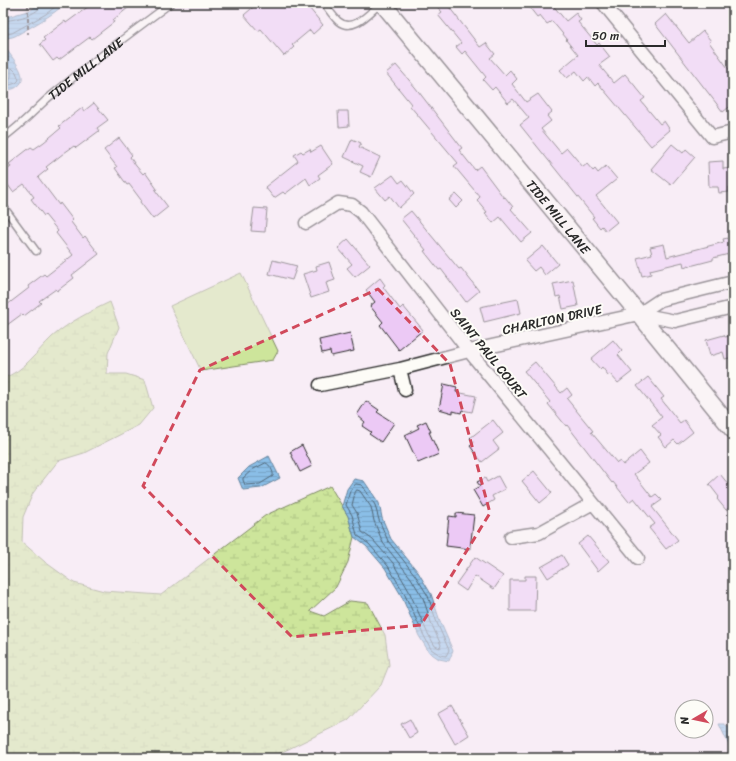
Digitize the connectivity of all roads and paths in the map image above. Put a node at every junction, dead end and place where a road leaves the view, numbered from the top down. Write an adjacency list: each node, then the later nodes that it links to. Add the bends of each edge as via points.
1 (171, 3): 8 (lane, TIDE MILL LANE, via 68,82)
2 (324, 3): 3 (lane, via 337,20 345,25 359,22)
3 (382, 3): 14 (street, TIDE MILL LANE)
4 (603, 3): 7 (street, via 712,137)
5 (28, 4): 6 (path)
6 (28, 34)
7 (733, 132)
8 (3, 138)
9 (3, 206): 11 (lane)
10 (306, 223): 15 (street, SAINT PAUL COURT, via 338,203 352,205 361,212)
11 (36, 251)
12 (733, 282): 14 (street, CHARLTON DRIVE, via 660,300)
13 (733, 307): 14 (street, CHARLTON DRIVE, via 675,321)
14 (639, 314): 15 (street, CHARLTON DRIVE); 19 (street, TIDE MILL LANE)
15 (468, 351): 16 (street, CHARLTON DRIVE); 20 (street, SAINT PAUL COURT)
16 (400, 369): 17 (street, CHARLTON DRIVE); 18 (street)
17 (320, 385)
18 (404, 390)
19 (733, 430)
20 (593, 503): 21 (street, via 539,533); 22 (street, SAINT PAUL COURT)
21 (511, 537)
22 (638, 558)

